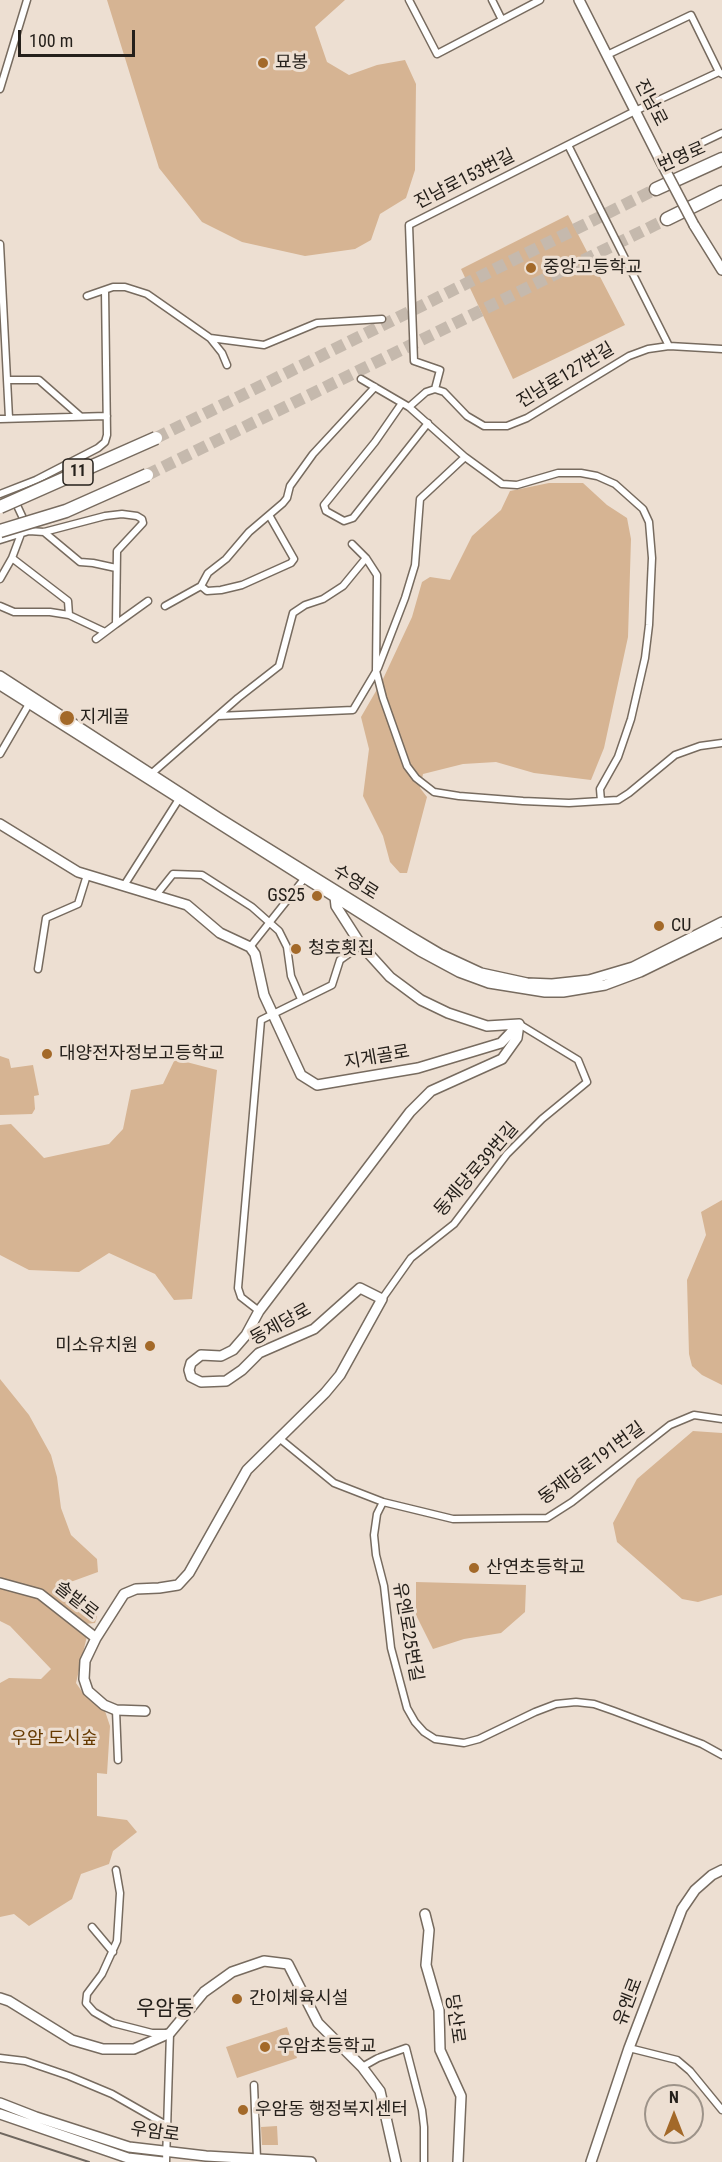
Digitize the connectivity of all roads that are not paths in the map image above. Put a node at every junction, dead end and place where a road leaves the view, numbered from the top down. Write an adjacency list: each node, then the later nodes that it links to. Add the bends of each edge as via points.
1 (27, 0): 9 (street)
2 (409, 0): 6 (street, via 437,54)
3 (492, 0): 6 (street)
4 (540, 0): 6 (street)
5 (579, 0): 7 (street, 진남로)
6 (502, 20)
7 (607, 55): 8 (street, via 691,15); 10 (street, 진남로)
8 (721, 73): 10 (street, 진남로153번길)
9 (0, 89)
10 (635, 111): 12 (street, 진남로153번길); 14 (street, 진남로)
11 (722, 133): 14 (street)
12 (568, 145): 24 (street); 30 (street, 진남로153번길, via 409,225 414,361 440,370)
13 (722, 159): 15 (highway, 번영로)
14 (661, 162): 19 (street, 진남로, bridge)
15 (656, 189)
16 (722, 192): 17 (highway)
17 (667, 219)
18 (0, 244): 28 (street)
19 (722, 270)
20 (105, 290): 21 (street); 23 (street, via 125,286 136,289); 33 (street)
21 (87, 296)
22 (382, 319): 23 (street, via 317,323 264,345)
23 (210, 338): 26 (street)
24 (669, 346): 25 (street, 진남로127번길); 30 (street, 진남로127번길, via 628,356 527,418 507,426 484,426 467,416 444,392)
25 (722, 349)
26 (227, 365)
27 (361, 379): 29 (street)
28 (8, 380): 34 (street, via 39,380); 35 (street)
29 (375, 387): 31 (street); 44 (street, via 314,454 290,486 287,498)
30 (435, 389): 32 (street)
31 (402, 403): 32 (street); 37 (street, via 324,505 326,511 344,521 353,518)
32 (409, 407): 37 (street)
33 (107, 416): 34 (street); 41 (street, via 105,442 98,448)
34 (81, 417): 35 (street)
35 (9, 418): 36 (street)
36 (0, 419)
37 (428, 423): 39 (street)
38 (156, 438): 43 (highway, 11, bridge)
39 (465, 457): 63 (street, via 420,499 415,565); 72 (street, via 502,484 517,485 558,473 597,476 631,497 643,508 649,522 652,558 645,658 631,719 618,757 600,789)
40 (147, 475): 45 (highway, 11, bridge, via 66,511)
41 (10, 490): 42 (street); 46 (street)
42 (0, 494)
43 (0, 507)
44 (269, 515): 55 (street, via 208,573); 55 (street, via 293,556 291,563 242,585 207,591)
45 (0, 531)
46 (29, 531): 47 (street); 48 (street)
47 (44, 532): 53 (street, via 80,562); 53 (street, via 105,516 137,516 143,523 117,551)
48 (21, 534): 49 (street); 51 (street)
49 (0, 540)
50 (352, 544): 52 (street)
51 (12, 558): 54 (street); 59 (street, via 68,601)
52 (366, 558): 63 (street, via 377,575); 67 (street, via 344,586 294,613 279,666)
53 (116, 568): 60 (street)
54 (0, 579)
55 (201, 586): 58 (street)
56 (148, 601): 60 (street)
57 (0, 606): 59 (street, via 14,612)
58 (165, 606)
59 (69, 615): 61 (street)
60 (116, 624): 61 (street)
61 (105, 632): 62 (street)
62 (96, 639)
63 (376, 671): 67 (street, via 353,710); 72 (street, via 407,766 434,792 524,801)
64 (0, 676): 70 (street, 수영로)
65 (0, 685): 66 (street, 수영로)
66 (29, 704): 69 (street); 71 (street, 수영로)
67 (218, 716): 70 (street)
68 (722, 743): 72 (street, via 675,756 629,793 610,802)
69 (0, 754)
70 (151, 774): 78 (street, 수영로)
71 (178, 800): 75 (street, 수영로); 76 (street)
72 (601, 801)
73 (0, 825): 74 (street)
74 (87, 874): 76 (street); 84 (street, via 78,904 46,918)
75 (304, 879): 78 (street, 수영로); 79 (street, 수영로)
76 (124, 884): 77 (street)
77 (157, 894): 79 (street, via 173,874 202,875); 83 (street, via 187,905 220,933)
78 (336, 895): 80 (street, 수영로, via 440,954 481,972 527,983 569,983 609,975); 81 (street, 수영로, via 459,972 489,984 531,991 563,992 620,981); 82 (street, via 336,906)
79 (270, 922): 83 (street); 85 (street, via 287,947 291,976)
80 (722, 922)
81 (722, 932)
82 (361, 945): 85 (street, via 340,960 332,985); 87 (street, via 390,976 421,1000 488,1026)
83 (250, 947): 86 (street, 지게골로)
84 (38, 969)
85 (301, 999): 86 (street)
86 (273, 1014): 87 (street, 지게골로, via 301,1075 317,1085 418,1068 501,1043); 89 (street, via 261,1020 238,1288 241,1297)
87 (519, 1024): 88 (street, 동제당로39번길, via 578,1060 587,1082 507,1154 454,1224 411,1258); 89 (street, 동제당로, via 517,1038 502,1059 431,1091 410,1112)
88 (382, 1299): 89 (street, 동제당로, via 360,1288 314,1329 259,1353 226,1381 201,1382 191,1377 190,1363 201,1355 221,1356 233,1350); 91 (street, via 340,1375)
89 (260, 1311)
90 (722, 1419): 92 (street, 동제당로191번길, via 694,1415 670,1425 548,1518 453,1519)
91 (279, 1438): 92 (street, 동제당로191번길, via 334,1484); 94 (street, via 247,1470 189,1573 178,1585 124,1594)
92 (383, 1502): 97 (street, 유엔로25번길, via 374,1535 391,1648 407,1708 424,1732 435,1739 464,1743 556,1704 576,1702 614,1711)
93 (0, 1583): 94 (street, 솔밭로, via 40,1593)
94 (96, 1638): 95 (street, via 85,1661 84,1679 88,1691)
95 (116, 1710): 96 (street); 98 (street)
96 (145, 1711)
97 (722, 1755)
98 (118, 1760)
99 (116, 1870): 103 (street, via 120,1893)
100 (722, 1870): 106 (street, 유엔로, via 695,1890 682,1910)
101 (425, 1914): 120 (street, 당산로, via 429,1930 426,1965 439,2010 440,2050 462,2096)
102 (92, 1927): 103 (street)
103 (113, 1952): 105 (street, via 87,1994 86,2003 113,2023 152,2033)
104 (0, 1998): 105 (street, via 72,2040 103,2049 135,2049)
105 (170, 2033): 108 (street, via 204,1992 232,1972 264,1961 288,1964 318,2023); 113 (street)
106 (629, 2048): 111 (street, via 677,2060); 116 (street, 유엔로)
107 (0, 2058): 113 (street, via 25,2061 69,2076 112,2094)
108 (362, 2067): 118 (street, via 380,2091); 119 (street, via 406,2048 423,2118)
109 (254, 2085): 115 (street)
110 (0, 2103): 114 (street, 우암로)
111 (722, 2110)
112 (0, 2114): 114 (street, 우암로, via 128,2158)
113 (168, 2126): 114 (street)
114 (165, 2159): 115 (street, 우암로)
115 (257, 2159): 117 (street, 우암로)
116 (591, 2161)
117 (311, 2162)
118 (396, 2162)
119 (424, 2162)
120 (458, 2162)

